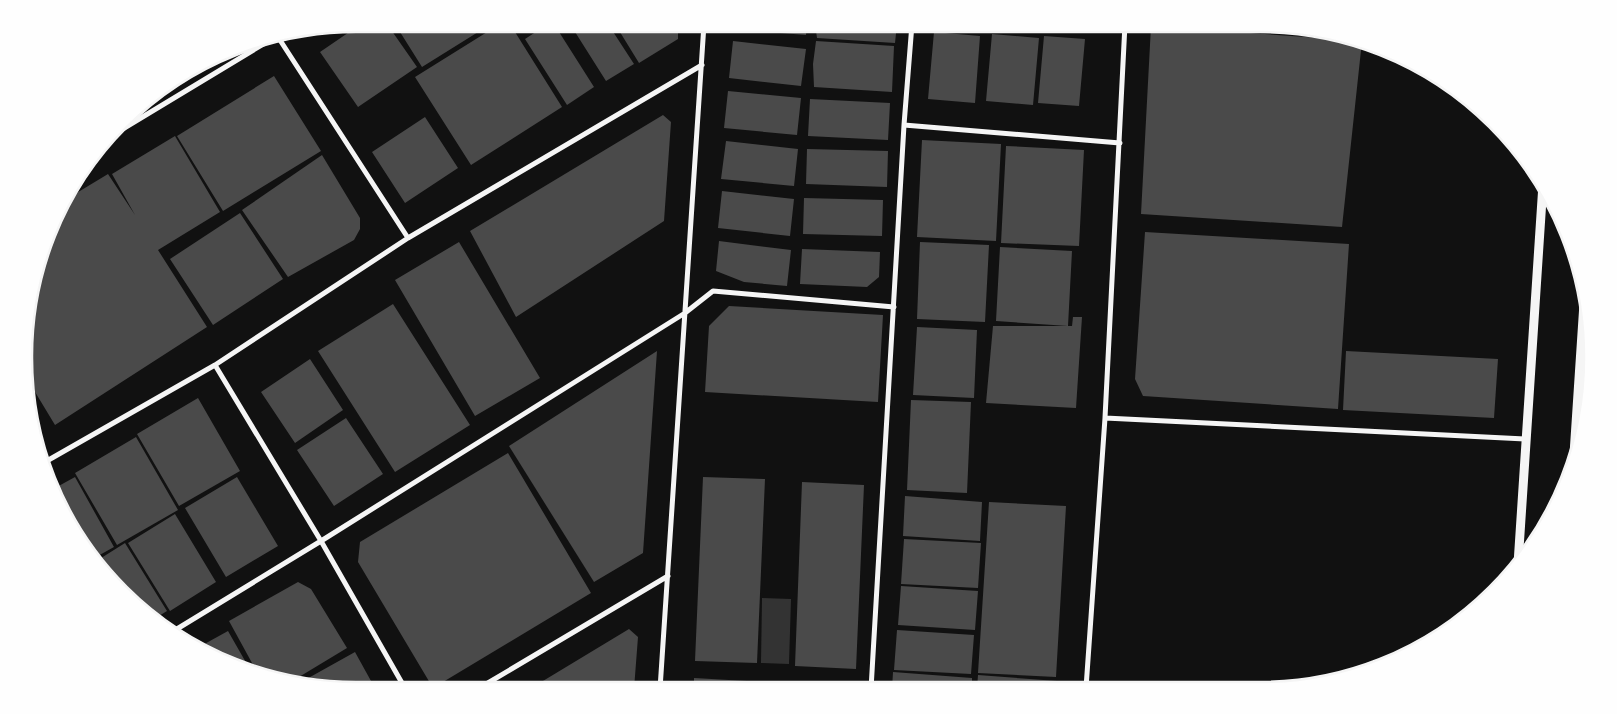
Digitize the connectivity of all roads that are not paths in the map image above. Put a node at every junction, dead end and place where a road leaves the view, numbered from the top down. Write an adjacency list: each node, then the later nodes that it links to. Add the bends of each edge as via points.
1 (704, 32): 6 (street)
2 (911, 32): 8 (street)
3 (1125, 32): 9 (street)
4 (280, 42): 13 (street)
5 (256, 49): 7 (street)
6 (702, 65): 13 (street); 15 (street)
7 (134, 122)
8 (904, 125): 9 (street); 14 (street)
9 (1120, 143): 18 (street)
10 (1542, 197): 12 (street)
11 (1545, 203): 12 (street)
12 (1541, 214): 20 (street)
13 (408, 238): 17 (street)
14 (894, 307): 15 (street, via 713,291); 29 (street)
15 (684, 313): 22 (street); 24 (street)
16 (1583, 322): 19 (street)
17 (215, 365): 21 (street); 22 (street)
18 (1105, 418): 20 (street); 30 (street)
19 (1576, 430)
20 (1525, 439): 23 (street)
21 (50, 459)
22 (321, 542): 25 (street); 26 (street)
23 (1519, 553)
24 (668, 576): 27 (street); 28 (street)
25 (179, 628)
26 (401, 682)
27 (489, 682)
28 (660, 682)
29 (871, 682)
30 (1086, 682)

